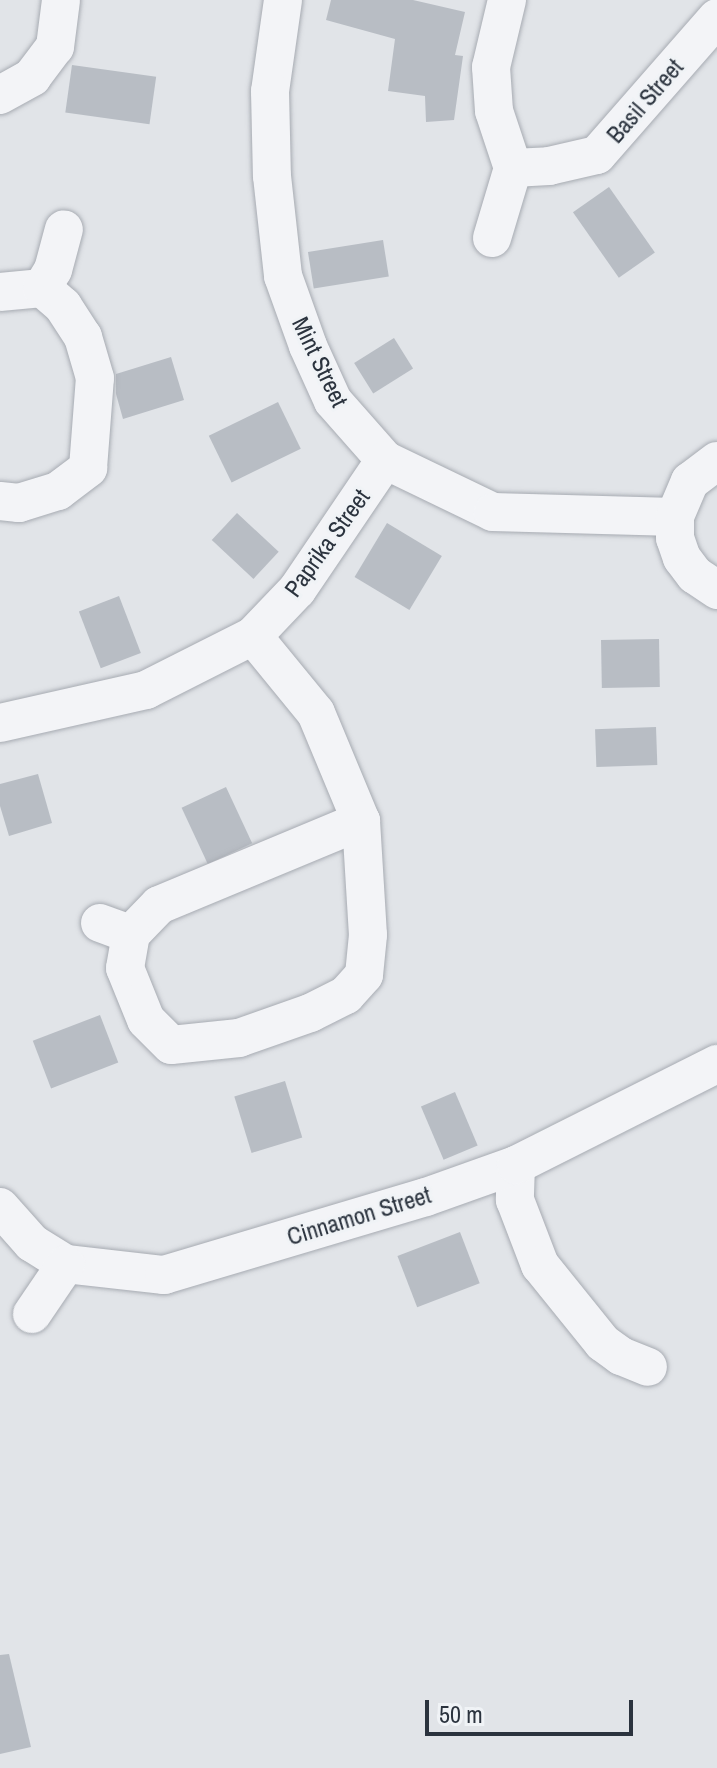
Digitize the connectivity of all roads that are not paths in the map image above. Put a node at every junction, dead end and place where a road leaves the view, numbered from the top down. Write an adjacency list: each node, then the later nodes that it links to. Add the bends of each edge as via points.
1 (61, 0): 5 (street, via 55,47 32,77)
2 (283, 0): 11 (street, Mint Street, via 270,91 283,276 333,401)
3 (507, 0): 6 (street, via 491,67 494,111)
4 (717, 18): 6 (street, Basil Street, via 597,155)
5 (0, 95)
6 (513, 168): 8 (street)
7 (64, 229): 9 (street, via 53,270)
8 (492, 238)
9 (42, 288): 10 (street); 13 (street, via 63,306 83,337 95,378 88,468 58,491 19,503)
10 (0, 292)
11 (385, 460): 14 (street, Mint Street, via 493,512); 16 (street, Paprika Street, via 306,578)
12 (717, 461): 14 (street, via 690,481)
13 (0, 501)
14 (675, 517): 15 (street, via 682,558)
15 (717, 590)
16 (253, 636): 17 (street, Paprika Street, via 146,690); 18 (street, via 316,713)
17 (0, 723)
18 (361, 821): 18 (street, via 368,935 364,975 346,995 310,1013 239,1038 171,1045 146,1020 115,929 159,905)
19 (717, 1064): 20 (street, Cinnamon Street)
20 (516, 1165): 22 (street, Cinnamon Street, via 164,1275); 24 (street, via 515,1200 540,1265 603,1343)
21 (0, 1207): 22 (street, Cinnamon Street, via 32,1243)
22 (66, 1264): 23 (street)
23 (32, 1314)
24 (648, 1367)

